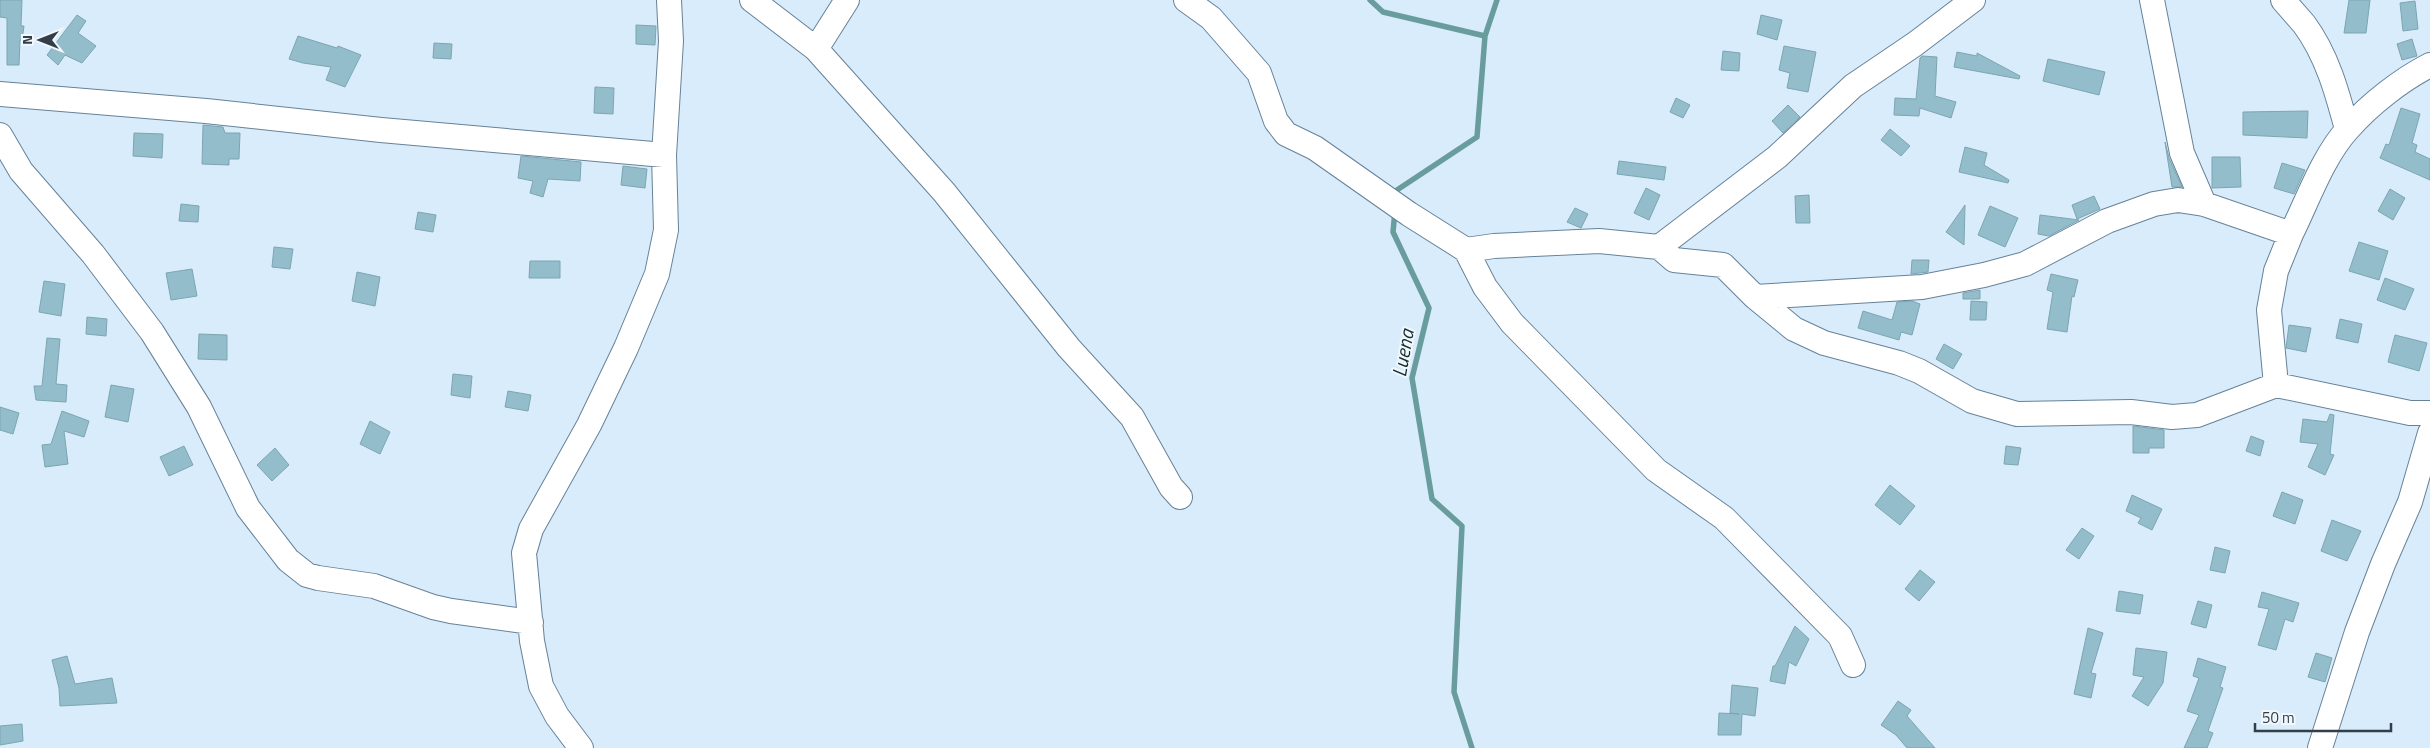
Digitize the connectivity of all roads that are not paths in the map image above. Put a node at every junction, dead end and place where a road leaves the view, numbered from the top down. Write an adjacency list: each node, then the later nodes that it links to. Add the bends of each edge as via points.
1 (669, 0): 13 (street, via 671,41)
2 (752, 0): 8 (street)
3 (847, 0): 8 (street)
4 (1186, 0): 17 (street, via 1211,18 1259,73 1276,121 1286,134 1315,148)
5 (1972, 0): 16 (street, via 1853,86 1777,157)
6 (2152, 0): 14 (street, via 2182,153)
7 (2284, 0): 11 (street, via 2320,52 2336,86)
8 (816, 49): 22 (street, via 944,192 1069,348 1132,417 1171,487)
9 (2430, 66): 11 (street, via 2405,78)
10 (0, 94): 13 (street)
11 (2347, 129): 15 (street, via 2331,153)
12 (0, 135): 23 (street, via 21,171 93,254 152,332 199,407 248,508 288,560 308,576 374,586 442,609)
13 (664, 155): 23 (street, via 666,230 657,274 589,425 531,529 524,553)
14 (2204, 204): 15 (street); 18 (street, via 2178,200 2154,204 2107,221 2025,264 1984,275 1922,287)
15 (2291, 234): 19 (street, via 2276,271 2269,310)
16 (1659, 247): 17 (street, via 1599,241); 18 (street, via 1674,260 1723,265)
17 (1466, 250): 24 (street, via 1485,287 1512,323 1656,470 1731,525 1840,636)
18 (1755, 297): 19 (street, via 1794,329 1824,344 1899,363 1972,401 2018,414 2131,412 2172,417 2221,408)
19 (2276, 385): 20 (street, via 2410,413)
20 (2430, 413)
21 (2430, 433): 26 (street, via 2410,502 2357,632)
22 (1180, 497)
23 (530, 622): 25 (street, via 541,686 557,716)
24 (1853, 665)
25 (581, 748)
26 (2320, 748)

